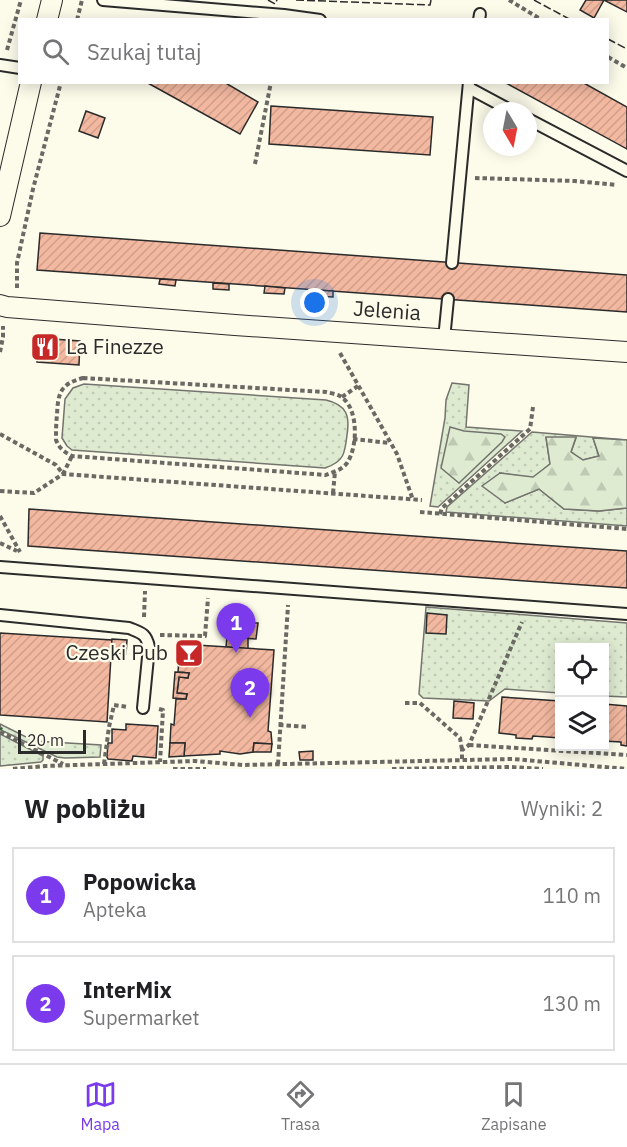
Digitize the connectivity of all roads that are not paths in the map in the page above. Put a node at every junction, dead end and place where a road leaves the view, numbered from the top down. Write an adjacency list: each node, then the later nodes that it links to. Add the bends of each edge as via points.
1 (52, 0): 3 (street)
2 (103, 0): 4 (lane)
3 (48, 18)
4 (306, 18)
5 (1, 65): 6 (lane)
6 (18, 68)
7 (31, 84): 12 (street)
8 (469, 85): 9 (lane); 13 (lane)
9 (497, 102)
10 (537, 124): 11 (lane)
11 (627, 171)
12 (0, 216)
13 (452, 263)
14 (448, 299): 16 (lane)
15 (1, 312): 16 (street, Jelenia, via 18,308)
16 (444, 339): 17 (street, Jelenia)
17 (627, 352)
18 (0, 567): 19 (lane)
19 (627, 614)
20 (0, 615): 21 (lane, via 129,628 143,634 149,647)
21 (142, 708)

